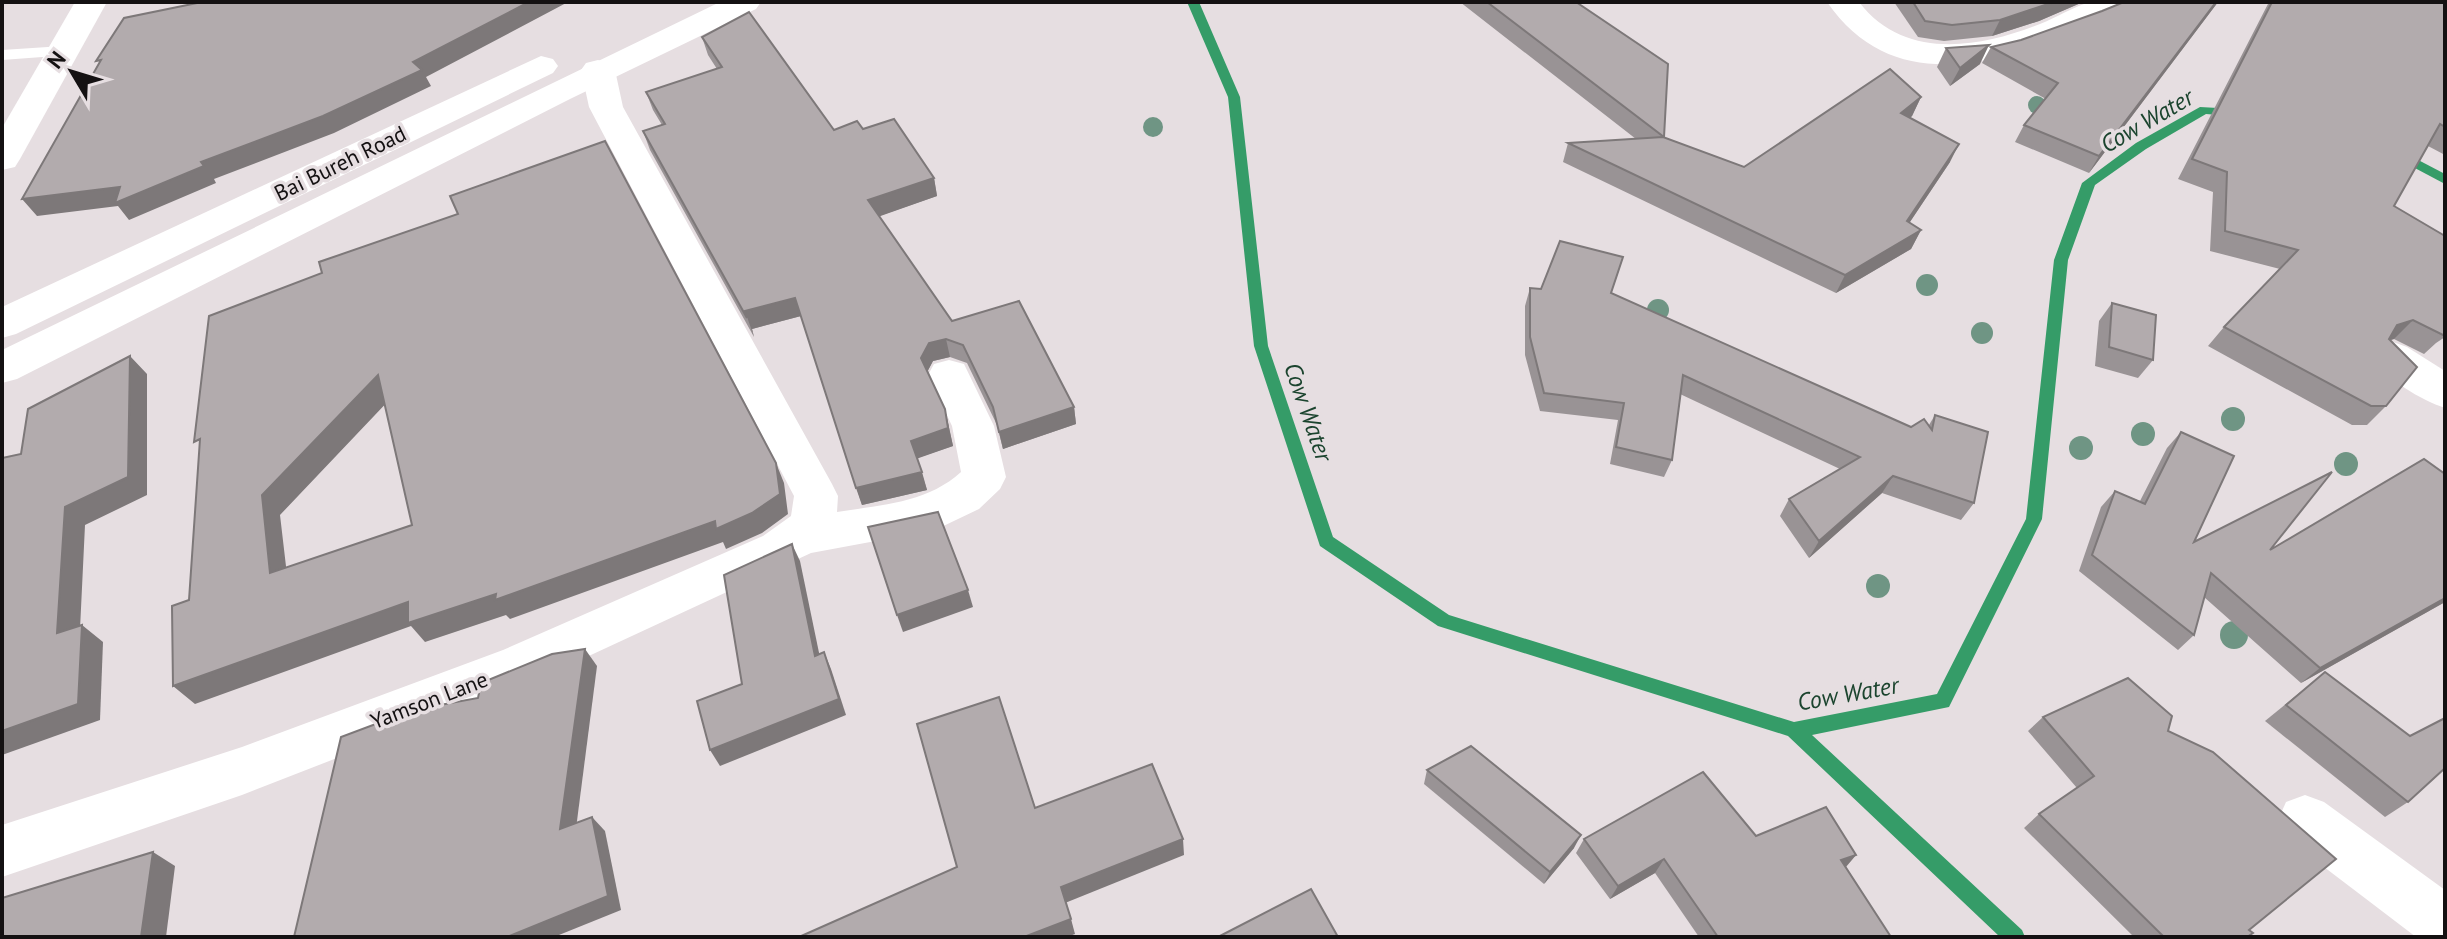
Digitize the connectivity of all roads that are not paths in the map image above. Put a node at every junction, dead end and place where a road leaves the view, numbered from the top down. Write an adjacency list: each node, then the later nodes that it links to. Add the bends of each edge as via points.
1 (91, 2): 6 (main road)
2 (677, 2): 10 (main road, Bai Bureh Road)
3 (745, 2): 8 (main road)
4 (1843, 2): 5 (main road, via 1853,18 1889,44 1938,55 1986,52)
5 (2118, 2)
6 (63, 51): 7 (lane); 9 (main road)
7 (2, 55)
8 (598, 70): 12 (main road); 15 (main road, via 606,107)
9 (2, 159)
10 (2, 324)
11 (2393, 357): 14 (main road)
12 (2, 368)
13 (949, 375): 15 (main road, Yamson Lane, via 973,426 984,477 963,497 919,517)
14 (2445, 392)
15 (809, 516): 17 (main road, Yamson Lane, via 520,665 242,771)
16 (2305, 820): 18 (main road)
17 (2, 851)
18 (2445, 924)

